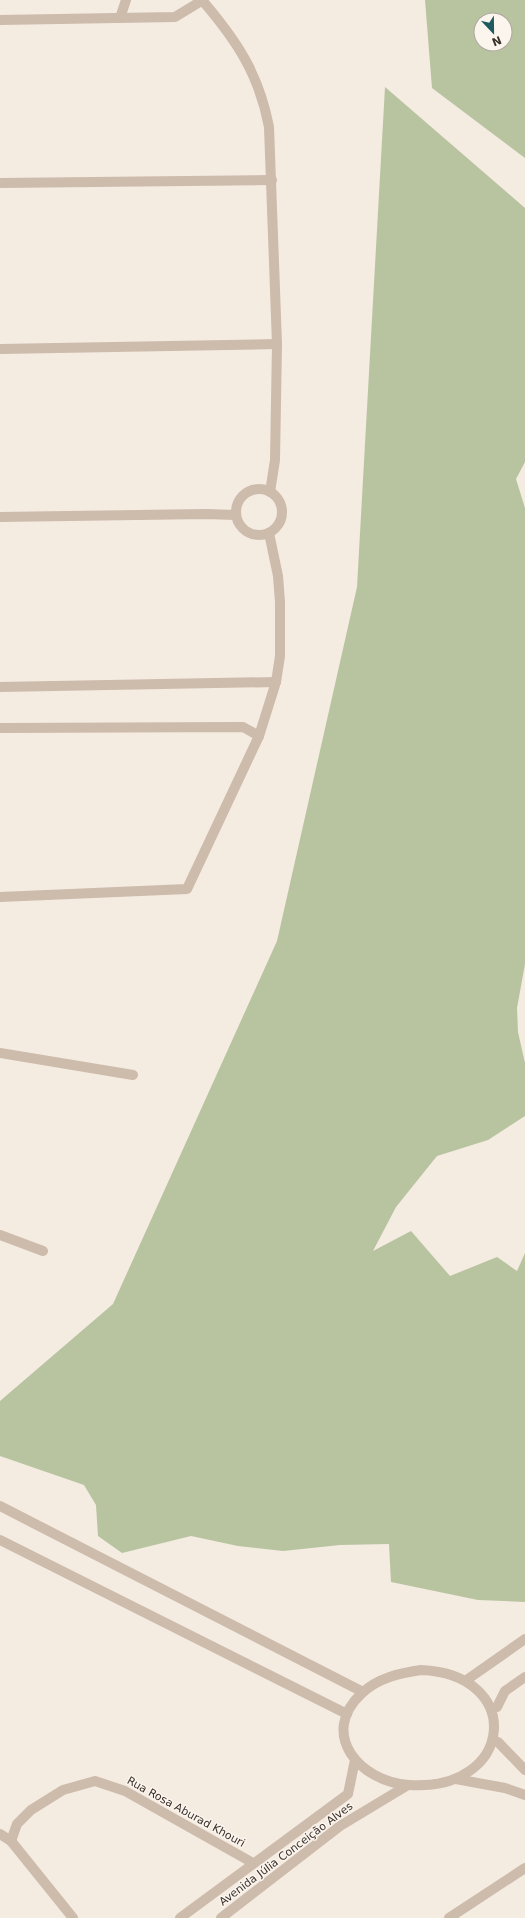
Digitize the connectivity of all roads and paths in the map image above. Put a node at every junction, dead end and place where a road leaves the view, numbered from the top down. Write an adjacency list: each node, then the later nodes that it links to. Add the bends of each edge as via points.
1 (126, 0): 3 (street)
2 (202, 0): 3 (street, via 175,17); 5 (street, via 228,30 247,62 262,96 269,127)
3 (120, 18): 4 (street)
4 (0, 20)
5 (272, 180): 6 (street); 7 (street)
6 (0, 183)
7 (277, 344): 8 (street); 9 (street, via 275,460)
8 (0, 349)
9 (270, 492): 10 (street, via 256,489 242,495); 12 (street, via 280,502 282,517)
10 (235, 515): 11 (street); 12 (street, via 237,522 247,533 254,536)
11 (0, 517)
12 (269, 534): 13 (street, via 278,576 280,602 280,656)
13 (276, 682): 14 (street); 16 (street)
14 (0, 687)
15 (0, 728): 16 (street, via 243,727)
16 (259, 736): 17 (street, via 187,889)
17 (0, 897)
18 (0, 1053): 19 (street)
19 (133, 1075)
20 (0, 1235): 21 (street)
21 (43, 1251)
22 (0, 1506): 27 (street)
23 (0, 1540): 29 (street)
24 (525, 1639): 26 (street)
25 (525, 1677): 28 (street, via 505,1690)
26 (468, 1679): 27 (street, via 438,1671 410,1672 389,1677); 28 (street, via 485,1691)
27 (363, 1692): 29 (street)
28 (497, 1707): 30 (street, via 501,1718)
29 (347, 1714): 31 (street, via 344,1738)
30 (498, 1742): 32 (street); 33 (street, via 492,1754 482,1764)
31 (355, 1760): 34 (street, via 377,1777); 38 (street, Avenida Júlia Conceição Alves, via 348,1794)
32 (525, 1770)
33 (456, 1779): 34 (street, via 440,1784); 35 (street, via 505,1788)
34 (408, 1785): 42 (street, Avenida Júlia Conceição Alves, via 340,1826)
35 (525, 1795)
36 (0, 1834): 37 (street)
37 (10, 1841): 38 (street, Rua Rosa Aburad Khouri, via 17,1824 31,1810 63,1790 95,1781 125,1791); 40 (street)
38 (253, 1863): 41 (street, Avenida Júlia Conceição Alves)
39 (525, 1868): 43 (street)
40 (73, 1918)
41 (180, 1918)
42 (221, 1918)
43 (448, 1918)

